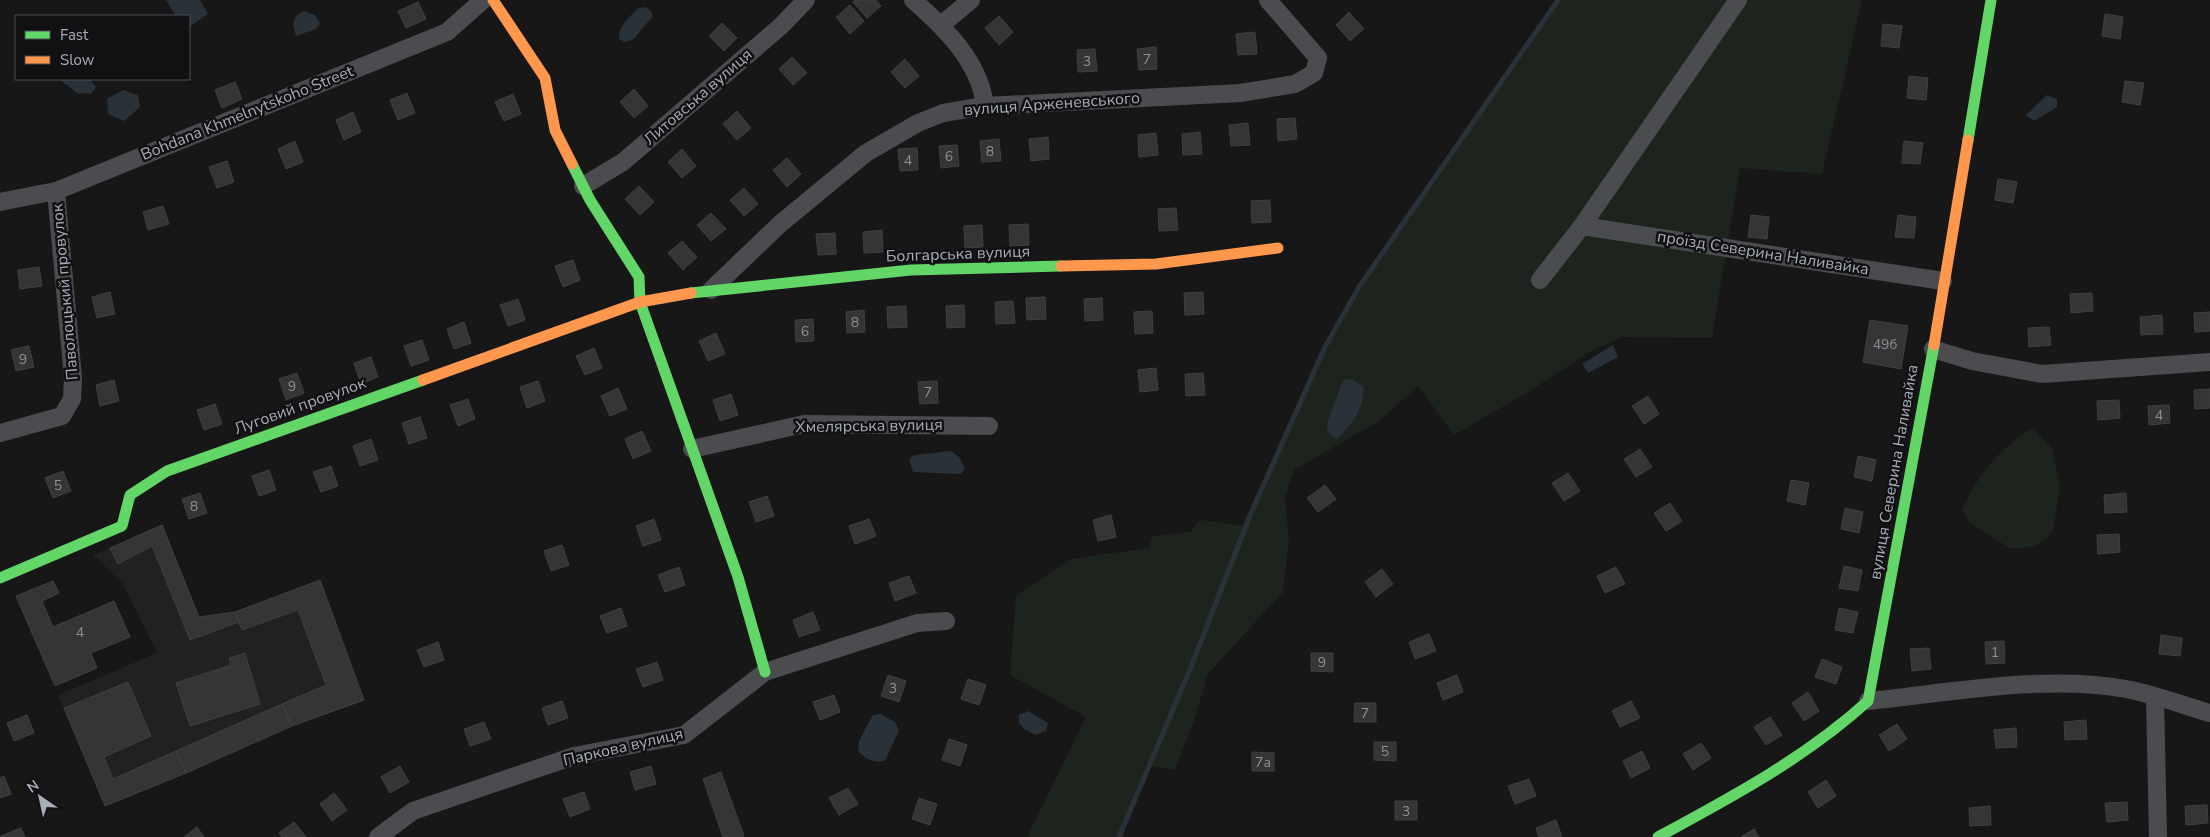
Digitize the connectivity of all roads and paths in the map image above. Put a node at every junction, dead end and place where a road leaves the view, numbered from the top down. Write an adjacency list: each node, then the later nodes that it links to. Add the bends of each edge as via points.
1 (483, 0): 12 (street, Bohdana Khmelnytskoho Street, via 447,32)
2 (493, 0): 11 (street, via 545,78 555,130)
3 (806, 0): 11 (street, Литовська вулиця, via 781,26 623,162)
4 (913, 0): 9 (street)
5 (971, 0): 9 (street)
6 (1268, 0): 10 (street, вулиця Арженевського, via 1318,58 1314,73 1296,84 1240,93)
7 (1738, 0): 14 (street)
8 (1991, 0): 17 (street, вулиця Северина Наливайка)
9 (941, 25): 10 (street, via 975,70 983,87)
10 (985, 106): 18 (street, вулиця Арженевського, via 943,113 866,153 780,224)
11 (583, 186): 19 (street, via 639,277)
12 (56, 191): 13 (street, Bohdana Khmelnytskoho Street); 23 (street, Паволоцький провулок, via 73,378 72,399 62,416)
13 (0, 202)
14 (1582, 226): 16 (street); 17 (street, проїзд Северина Наливайка)
15 (1278, 248): 18 (street, Болгарська вулиця, via 1156,264 911,270)
16 (1540, 280)
17 (1943, 281): 20 (street, вулиця Северина Наливайка)
18 (711, 290): 19 (street, Болгарська вулиця)
19 (640, 302): 24 (street); 25 (street, Луговий провулок, via 167,471 130,495 122,526)
20 (1933, 349): 21 (street, via 1972,361 2042,374); 29 (street, вулиця Северина Наливайка)
21 (2210, 362)
22 (989, 426): 24 (street, Хмелярська вулиця, via 804,424)
23 (0, 434)
24 (692, 449): 27 (street, via 738,577)
25 (0, 578)
26 (946, 621): 27 (street, Паркова вулиця, via 917,623)
27 (765, 672): 31 (street, Паркова вулиця, via 684,735 574,756 413,811)
28 (2156, 697): 29 (street, via 2126,689 2070,684); 30 (street); 33 (street)
29 (1868, 701): 32 (street, via 1843,725 1759,781)
30 (2210, 713)
31 (378, 837)
32 (1658, 837)
33 (2158, 837)

